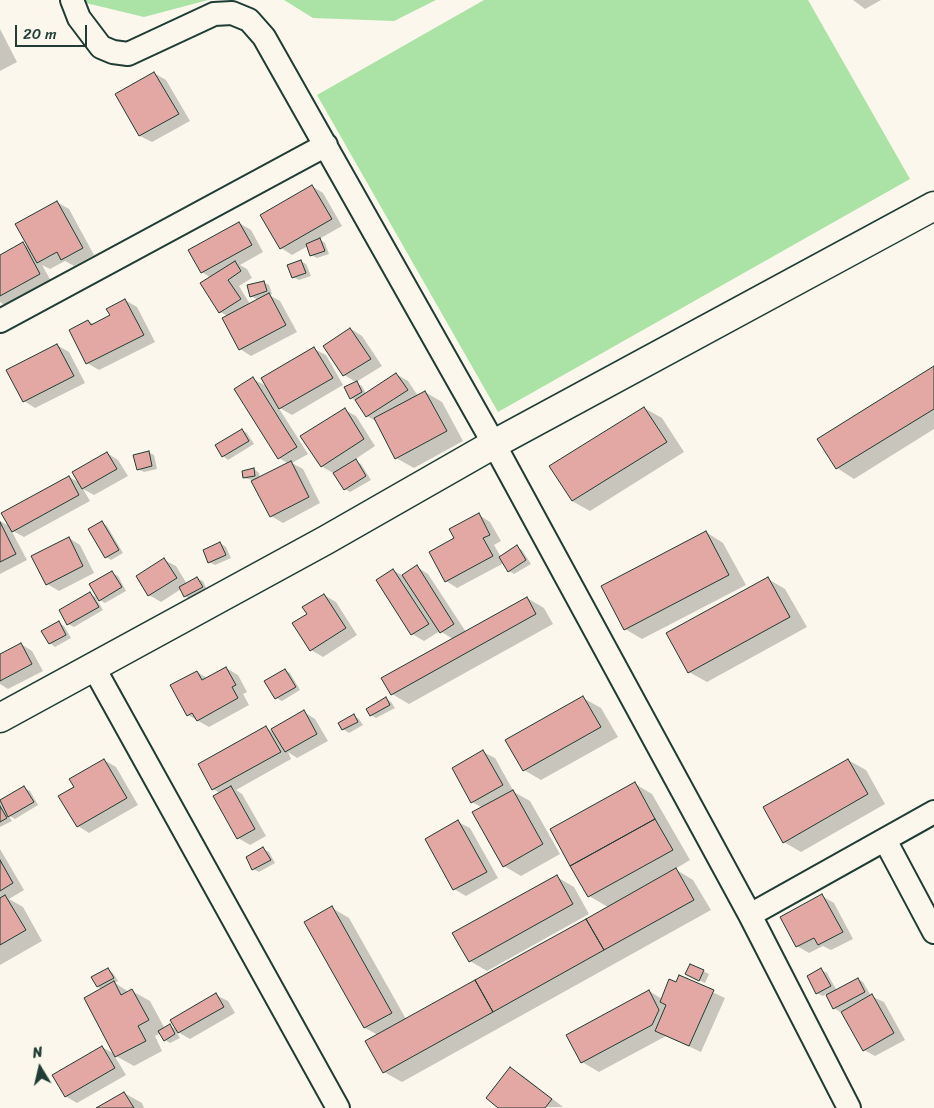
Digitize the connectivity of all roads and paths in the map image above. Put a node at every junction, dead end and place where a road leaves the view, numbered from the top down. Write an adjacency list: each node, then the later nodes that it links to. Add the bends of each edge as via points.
1 (72, 0): 2 (street, via 79,18 101,47 128,54 214,14 232,12 249,20 264,37)
2 (326, 145): 4 (street); 5 (street)
3 (934, 206): 5 (street)
4 (0, 321)
5 (494, 444): 6 (street); 10 (street)
6 (94, 668): 7 (street); 12 (street)
7 (0, 718)
8 (934, 812): 9 (street)
9 (885, 840): 10 (street); 11 (street)
10 (750, 915): 13 (street)
11 (934, 932)
12 (338, 1108)
13 (849, 1108)

